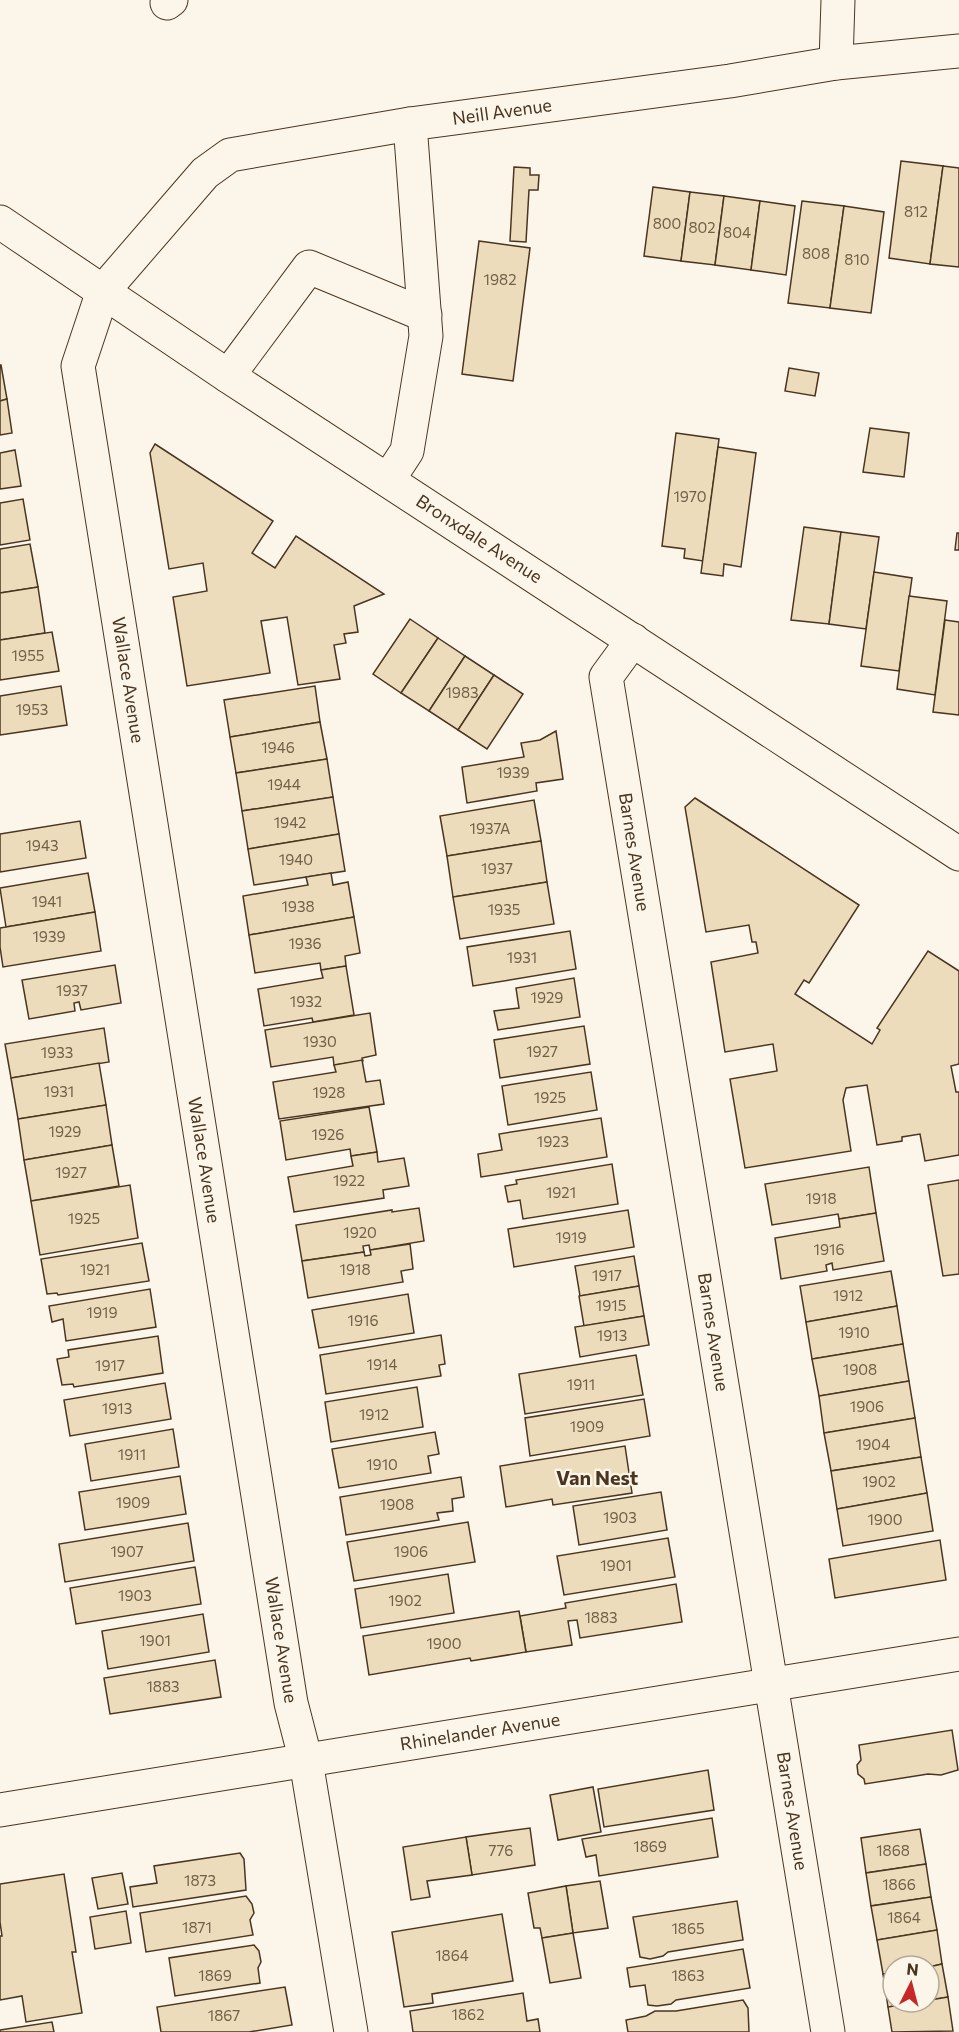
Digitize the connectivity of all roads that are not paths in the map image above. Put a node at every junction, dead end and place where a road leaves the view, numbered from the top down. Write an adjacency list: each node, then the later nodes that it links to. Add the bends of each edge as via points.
1 (838, 0): 3 (street)
2 (959, 51): 3 (street, Neill Avenue)
3 (836, 63): 4 (street, Neill Avenue)
4 (410, 124): 6 (street, Neill Avenue, via 230,155 206,173); 7 (street)
5 (0, 222): 6 (street, Bronxdale Avenue)
6 (103, 291): 8 (street, Bronxdale Avenue); 14 (street, Wallace Avenue, via 78,366 291,1703)
7 (425, 315): 8 (street, via 309,267); 9 (street, via 426,336 407,451)
8 (228, 376): 9 (street, Bronxdale Avenue)
9 (388, 480): 10 (street, Bronxdale Avenue)
10 (633, 640): 11 (street, Bronxdale Avenue); 13 (street, Barnes Avenue, via 606,677)
11 (959, 854)
12 (959, 1654): 13 (street, Rhinelander Avenue)
13 (771, 1684): 14 (street, Rhinelander Avenue); 17 (street, Barnes Avenue)
14 (306, 1761): 15 (street, Rhinelander Avenue); 16 (street, Wallace Avenue)
15 (0, 1810)
16 (351, 2032)
17 (828, 2032)

